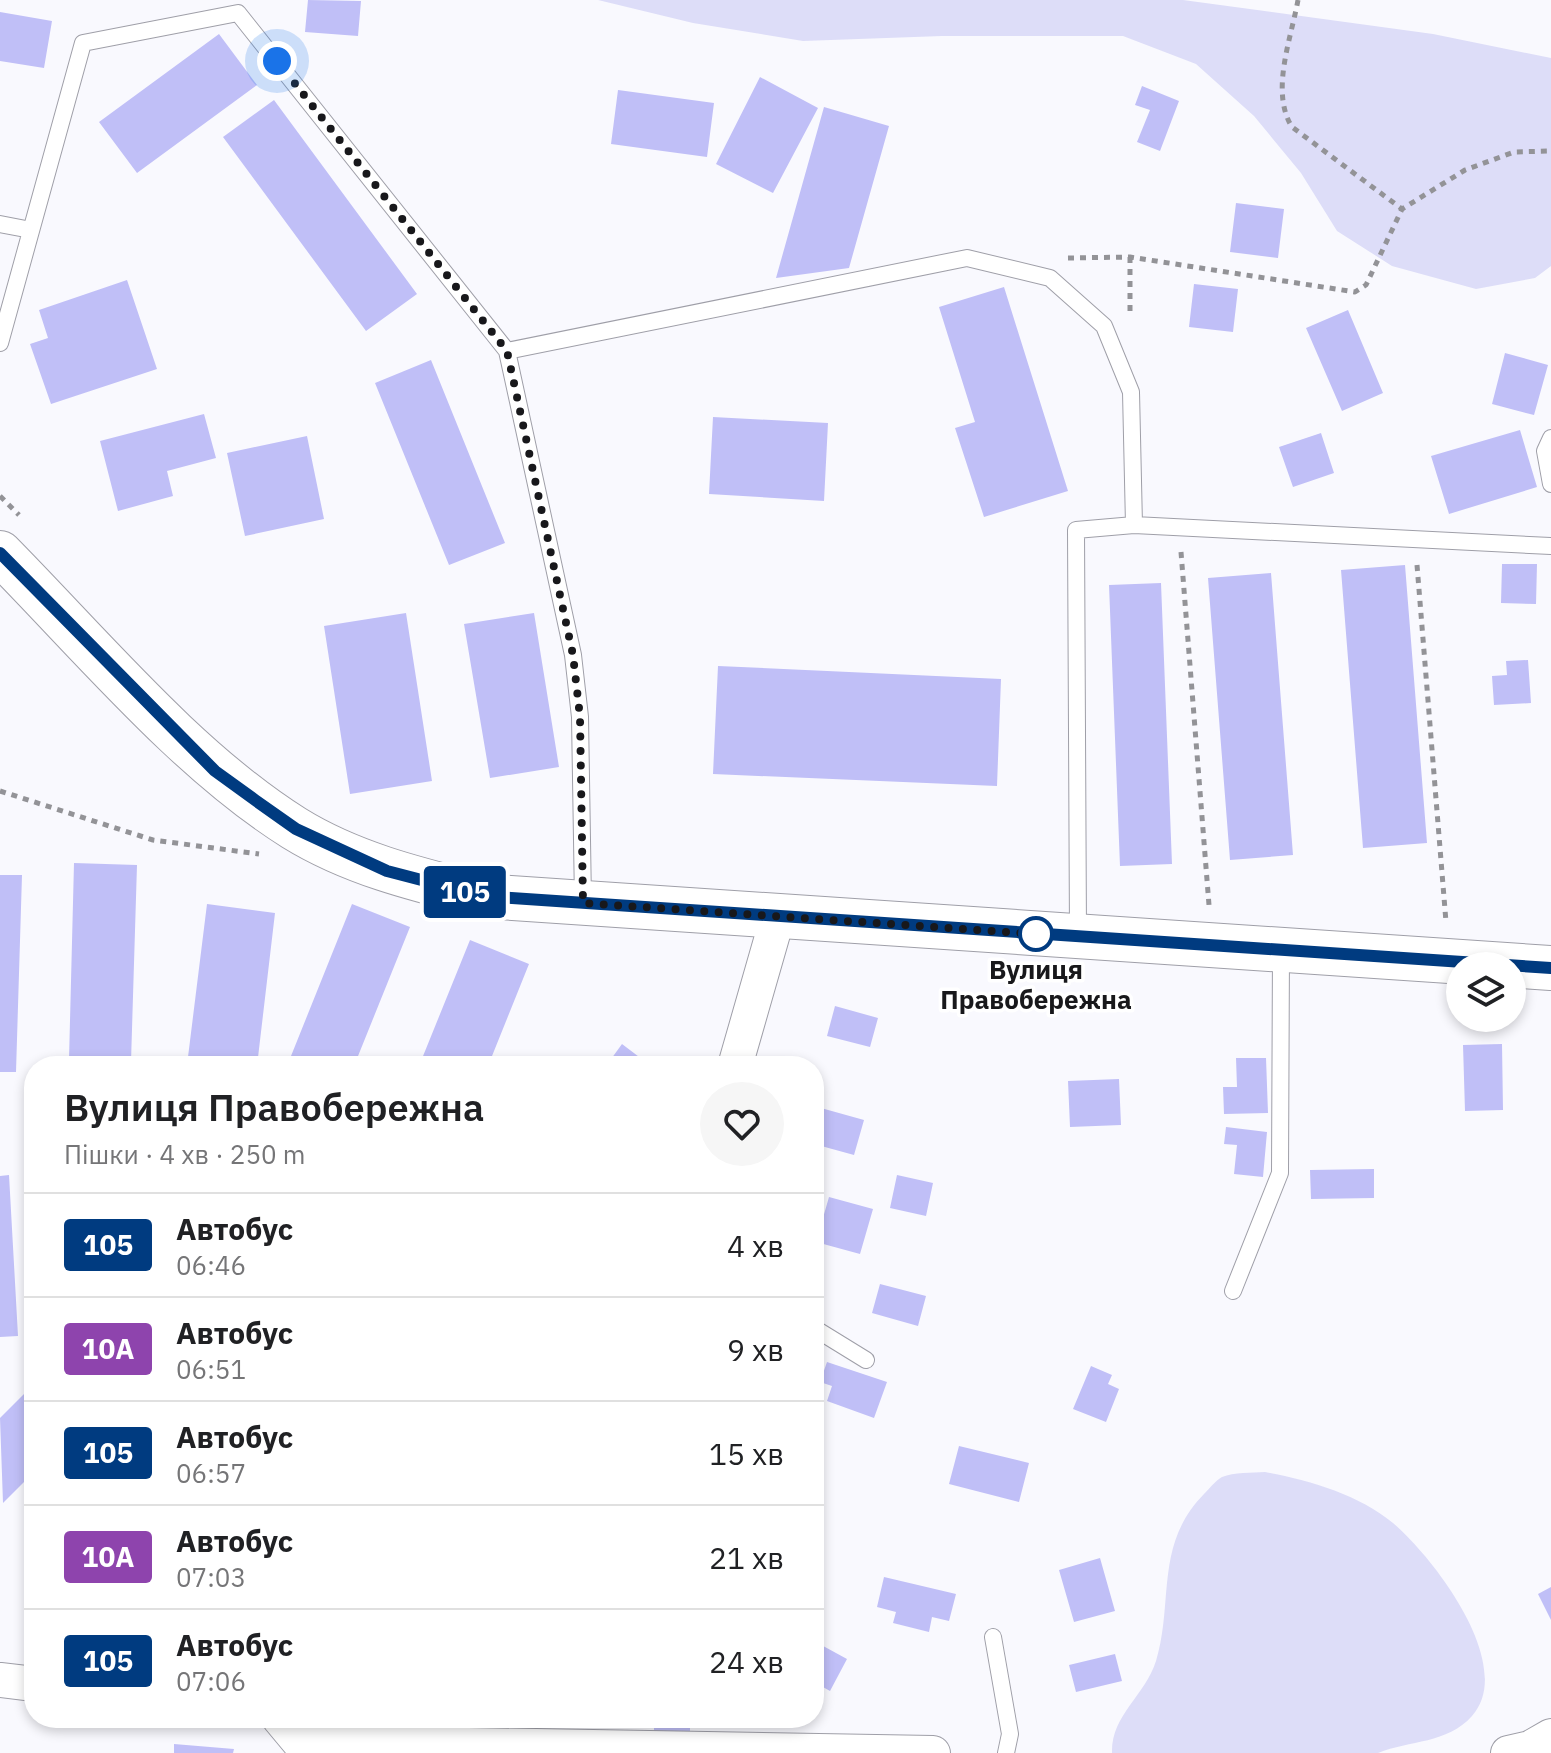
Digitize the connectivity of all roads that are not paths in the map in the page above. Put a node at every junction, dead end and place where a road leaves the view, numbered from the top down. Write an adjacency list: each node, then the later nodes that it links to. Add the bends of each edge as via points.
1 (0, 224): 2 (lane)
2 (31, 230): 3 (lane); 4 (lane, via 83,43 238,13)
3 (0, 343)
4 (507, 351): 7 (lane, via 967,258 1050,278 1104,326 1131,392); 10 (lane, via 573,655 580,717)
5 (1551, 438): 6 (lane, via 1545,451)
6 (1551, 484)
7 (1134, 525): 9 (lane); 12 (lane, via 1076,530)
8 (14, 539): 10 (street, via 215,771 296,829 401,875 483,896)
9 (1551, 546)
10 (583, 903): 11 (street)
11 (778, 916): 12 (street); 15 (street)
12 (1078, 936): 13 (street)
13 (1281, 950): 14 (street); 16 (lane, via 1280,1173)
14 (1551, 968)
15 (738, 1056)
16 (1233, 1291)
17 (824, 1334): 18 (lane)
18 (866, 1360)
19 (993, 1637): 25 (lane, via 1010,1734)
20 (0, 1680): 21 (street)
21 (24, 1683)
22 (287, 1728): 24 (street, via 299,1742)
23 (1551, 1736): 26 (street)
24 (933, 1753)
25 (1006, 1753)
26 (1508, 1753)

